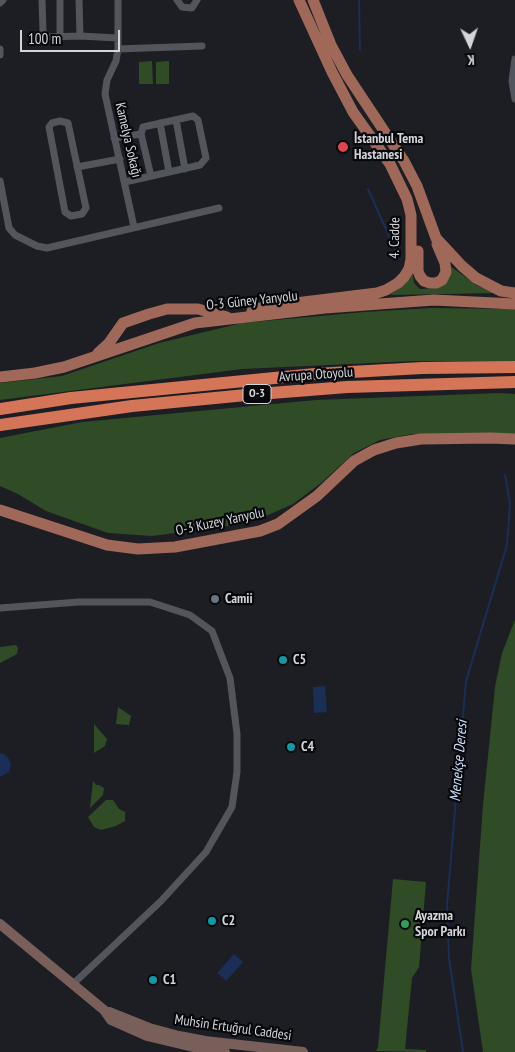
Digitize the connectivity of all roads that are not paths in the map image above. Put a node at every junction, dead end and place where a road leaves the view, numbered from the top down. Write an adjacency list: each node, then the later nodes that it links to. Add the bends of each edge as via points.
1 (3, 0): 10 (street)
2 (42, 0): 11 (street, via 43,32 47,37)
3 (60, 0): 11 (street)
4 (79, 0): 12 (street)
5 (118, 0): 13 (street, Kamelya Sokağı)
6 (177, 0): 7 (street, via 182,7 192,8)
7 (197, 0)
8 (298, 0): 32 (main road, 4. Cadde, via 353,112 400,184)
9 (313, 0): 34 (main road, via 347,75 417,186)
10 (0, 3)
11 (60, 36): 12 (street)
12 (80, 36): 13 (street)
13 (118, 38): 16 (street, Kamelya Sokağı)
14 (202, 46): 16 (street)
15 (0, 49): 17 (street)
16 (118, 49): 23 (street, Kamelya Sokağı, via 105,94)
17 (0, 55)
18 (515, 59): 19 (street, via 512,81)
19 (515, 99)
20 (176, 120): 21 (street); 26 (street); 26 (street, via 193,116 198,120 206,158 200,165)
21 (160, 123): 22 (street, via 143,127); 27 (street)
22 (140, 134): 23 (street); 28 (street)
23 (114, 138): 24 (street, Kamelya Sokağı)
24 (120, 159): 25 (street); 30 (street, Kamelya Sokağı)
25 (77, 167): 25 (street, via 86,208 82,214 71,216 65,212 49,127 52,123 60,120 68,123)
26 (185, 168): 27 (street)
27 (169, 172): 28 (street)
28 (151, 176): 30 (street)
29 (0, 181): 33 (street, via 10,228 15,235 36,246 46,248)
30 (125, 182): 33 (street, Kamelya Sokağı)
31 (219, 208): 33 (street)
32 (411, 215): 34 (main road, via 417,238 418,271 424,281 430,283 442,280 446,272); 37 (main road, 4. Cadde, via 409,269 394,286 377,293 255,308)
33 (134, 227)
34 (436, 238): 35 (main road, via 476,278 501,291)
35 (515, 293)
36 (515, 304): 37 (main road, O-3 Güney Yanyolu, via 434,300)
37 (245, 316): 38 (main road, O-3 Güney Yanyolu)
38 (231, 318): 39 (main road, O-3 Güney Yanyolu, via 195,322); 39 (main road, via 198,309 167,309 130,319)
39 (94, 357): 41 (main road, O-3 Güney Yanyolu, via 50,371)
40 (515, 367): 43 (highway, Avrupa Otoyolu / O-3, via 422,368 272,377 80,397)
41 (0, 378)
42 (515, 382): 44 (highway, Avrupa Otoyolu / O-3, via 347,387 246,395 132,406)
43 (0, 409)
44 (0, 425)
45 (515, 439): 48 (main road, O-3 Kuzey Yanyolu, via 421,439 374,450 354,462 296,513 260,531 175,547 138,549 107,545)
46 (0, 502): 48 (main road)
47 (0, 510): 48 (main road, O-3 Kuzey Yanyolu)
48 (79, 536)
49 (0, 608): 51 (street, via 79,602 150,602 190,615 212,631 230,678 238,734 232,807 206,852 161,901)
50 (0, 924): 51 (street, Muhsin Ertuğrul Caddesi)
51 (73, 984): 52 (street, Muhsin Ertuğrul Caddesi)
52 (104, 1010): 53 (street, Muhsin Ertuğrul Caddesi, via 111,1020 147,1036); 54 (street, Muhsin Ertuğrul Caddesi, via 179,1036)
53 (225, 1052)
54 (303, 1052)

